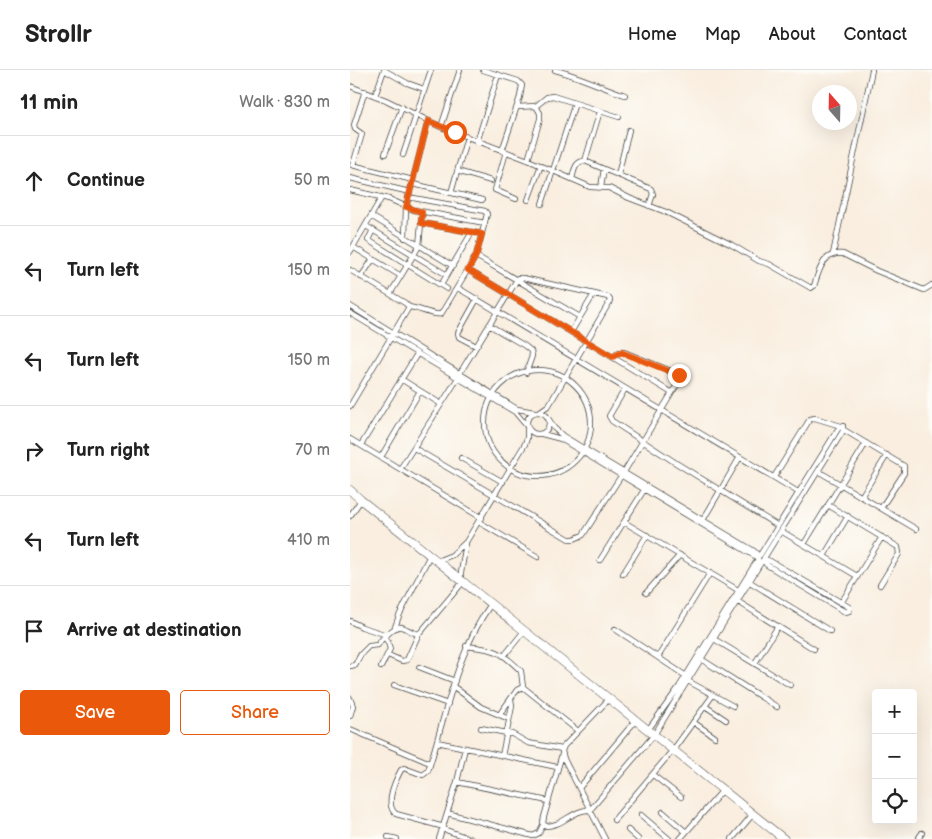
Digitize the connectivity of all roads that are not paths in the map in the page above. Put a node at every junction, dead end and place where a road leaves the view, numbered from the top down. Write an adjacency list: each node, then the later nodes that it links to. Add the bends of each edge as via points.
1 (384, 70): 9 (street); 12 (street)
2 (431, 70): 9 (street)
3 (460, 70): 21 (street)
4 (483, 70): 7 (street)
5 (555, 70): 11 (street)
6 (872, 70): 63 (street)
7 (498, 75): 16 (street, via 521,83); 24 (street)
8 (351, 88): 10 (street)
9 (424, 90): 18 (street)
10 (365, 91): 12 (street); 30 (street, via 354,124 354,129 362,134)
11 (625, 95)
12 (375, 96): 15 (street)
13 (575, 103): 14 (street, via 550,96); 17 (street); 33 (street)
14 (536, 106): 16 (street); 28 (street, via 540,119)
15 (402, 107): 18 (street); 26 (street)
16 (517, 107): 25 (street)
17 (600, 111): 19 (street); 29 (street)
18 (416, 115): 20 (street); 27 (street)
19 (619, 117)
20 (428, 121): 21 (street); 39 (street)
21 (441, 127): 23 (street)
22 (629, 130): 35 (street)
23 (467, 137): 24 (street); 34 (street)
24 (477, 142): 25 (street)
25 (504, 151): 28 (street); 45 (street, via 495,190)
26 (385, 154)
27 (403, 155)
28 (528, 160): 31 (street)
29 (585, 162): 32 (street); 37 (street, via 578,163)
30 (351, 165): 39 (street)
31 (541, 165): 33 (street); 47 (street)
32 (604, 169): 35 (street); 40 (street)
33 (554, 170): 37 (street); 48 (street)
34 (457, 171): 38 (street); 42 (street)
35 (618, 175): 49 (street, via 651,189 653,194)
36 (350, 178): 43 (street)
37 (572, 179): 40 (street, via 590,187)
38 (491, 181)
39 (413, 182): 42 (street); 43 (street)
40 (601, 187): 49 (street)
41 (350, 190): 44 (street)
42 (451, 193): 46 (street)
43 (409, 195): 50 (street); 54 (street, via 485,211)
44 (382, 197): 50 (street); 52 (street)
45 (516, 199)
46 (482, 200)
47 (528, 200)
48 (542, 204)
49 (649, 206): 63 (street, via 695,226 811,288 826,257)
50 (406, 207): 51 (street); 59 (street)
51 (422, 212): 53 (street); 54 (street)
52 (371, 216): 55 (street); 59 (street)
53 (421, 223): 57 (street); 60 (street)
54 (485, 223): 58 (street)
55 (366, 226): 56 (street); 61 (street)
56 (373, 230): 64 (street); 67 (street, via 368,240)
57 (472, 232): 58 (street); 68 (street)
58 (482, 234): 65 (street)
59 (405, 238): 60 (street)
60 (419, 246): 64 (street); 68 (street)
61 (353, 247): 62 (street); 66 (street)
62 (350, 252)
63 (833, 254): 76 (street, via 843,254 923,289)
64 (414, 255): 67 (street); 71 (street)
65 (476, 256): 70 (street); 74 (street)
66 (372, 259): 72 (street); 73 (street)
67 (408, 264): 72 (street); 75 (street)
68 (453, 266): 71 (street)
69 (350, 270): 73 (street)
70 (468, 270): 77 (street); 80 (street)
71 (447, 275): 75 (street)
72 (401, 276): 79 (street)
73 (361, 277): 79 (street)
74 (516, 280): 80 (street); 81 (street, via 523,278); 87 (street)
75 (441, 285): 78 (street)
76 (932, 285)
77 (458, 288): 82 (street); 84 (street, via 440,315)
78 (447, 289)
79 (390, 294): 84 (street)
80 (508, 294): 85 (street); 89 (street)
81 (594, 294): 87 (street); 92 (street, via 608,297 610,301)
82 (477, 299): 85 (street); 93 (street, via 458,333 459,337)
83 (350, 306): 90 (street)
84 (409, 307): 90 (street)
85 (497, 311): 88 (street); 96 (street)
86 (350, 313): 91 (street)
87 (580, 317): 89 (street)
88 (488, 325): 93 (street); 97 (street, via 531,351)
89 (571, 332): 92 (street)
90 (394, 333): 91 (street); 98 (street)
91 (391, 338): 94 (street); 105 (street)
92 (586, 342): 95 (street); 96 (street)
93 (476, 346): 98 (street)
94 (417, 354): 98 (street); 100 (street)
95 (613, 357): 103 (street); 103 (street, via 621,352 679,375 680,380)
96 (576, 359): 99 (street); 101 (street)
97 (526, 373): 99 (street, via 545,371); 104 (street, via 510,378)
98 (459, 376): 104 (street); 106 (street)
99 (565, 378): 107 (street); 121 (street, via 579,390 589,410 591,426)
100 (401, 379): 102 (street); 119 (street)
101 (625, 388): 109 (street); 116 (street, via 610,419)
102 (420, 391): 106 (street); 123 (street)
103 (672, 393): 109 (street)
104 (492, 396): 110 (street, via 517,409); 112 (street, via 515,412); 126 (street, via 486,415 487,436 494,453)
105 (352, 398): 108 (street)
106 (441, 404): 120 (street)
107 (549, 405): 110 (street); 111 (street)
108 (350, 406)
109 (661, 410): 116 (street); 124 (street)
110 (537, 412): 111 (street); 112 (street, via 529,416)
111 (547, 416): 114 (street, via 549,425); 121 (street, via 558,432)
112 (527, 427): 114 (street, via 532,433); 118 (street)
113 (842, 428): 117 (street); 128 (street); 130 (street, via 819,418 810,419); 136 (street)
114 (540, 434): 118 (street); 121 (street, via 556,437)
115 (350, 439): 119 (street)
116 (643, 441): 129 (street); 135 (street)
117 (866, 443): 122 (street); 132 (street)
118 (525, 444): 126 (street)
119 (361, 445): 123 (street)
120 (414, 448): 127 (street); 137 (street)
121 (583, 450): 126 (street, via 566,467 548,475 529,475); 129 (street)
122 (887, 455): 138 (street); 141 (street, via 905,468)
123 (381, 457): 127 (street)
124 (740, 457): 130 (street); 135 (street)
125 (461, 458): 131 (street)
126 (510, 468): 131 (street)
127 (400, 469): 144 (street)
128 (818, 471): 132 (street); 147 (street)
129 (622, 474): 134 (street); 137 (street, via 582,535 574,539 564,537); 145 (street)
130 (774, 477): 136 (street)
131 (503, 482): 137 (street)
132 (840, 485): 138 (street); 140 (street)
133 (350, 490): 139 (main road)
134 (644, 490): 146 (street); 158 (street)
135 (720, 491): 145 (street); 147 (street)
136 (798, 492): 147 (street)
137 (495, 496): 144 (street)
138 (861, 496): 141 (street)
139 (361, 500): 142 (street); 154 (main road)
140 (828, 505): 143 (street); 152 (street)
141 (881, 508): 148 (street)
142 (350, 516)
143 (848, 516): 150 (street); 157 (street)
144 (480, 520): 151 (street); 156 (street)
145 (703, 520): 158 (street)
146 (624, 522): 149 (street); 160 (street)
147 (780, 528): 152 (street); 158 (street)
148 (916, 529)
149 (647, 536): 155 (street); 163 (street)
150 (882, 537): 164 (street); 167 (street, via 900,551)
151 (466, 542): 153 (street); 159 (street)
152 (804, 544): 157 (street)
153 (454, 554): 159 (street); 161 (street)
154 (430, 555): 161 (main road); 175 (street)
155 (680, 555): 162 (street); 169 (street)
156 (538, 556)
157 (824, 556): 164 (street)
158 (761, 558): 166 (street); 168 (street); 171 (street); 171 (street, via 767,565 845,612 849,611 849,607)
159 (463, 559): 165 (street)
160 (600, 560)
161 (437, 561): 165 (main road)
162 (710, 573): 168 (street); 186 (street)
163 (623, 574)
164 (857, 576): 171 (street)
165 (461, 580): 172 (main road); 179 (street)
166 (750, 582): 170 (street); 178 (street)
167 (880, 585)
168 (738, 590): 192 (street)
169 (646, 593)
170 (737, 602): 174 (street); 181 (street)
171 (841, 602)
172 (491, 604): 177 (main road); 182 (street)
173 (350, 621): 180 (street)
174 (778, 626): 183 (street); 188 (street)
175 (395, 627): 179 (street); 180 (street)
176 (616, 629): 186 (street)
177 (524, 631): 185 (street); 200 (main road)
178 (830, 631)
179 (419, 633): 184 (street, via 407,660)
180 (385, 636): 184 (street, via 390,646); 189 (street, via 378,645 368,646 355,665)
181 (714, 639): 187 (street); 188 (street)
182 (466, 646): 185 (street, via 492,649); 193 (street)
183 (814, 649)
184 (388, 655): 190 (street)
185 (504, 656): 196 (street, via 521,671)
186 (658, 657): 192 (street)
187 (701, 659): 192 (street); 204 (street)
188 (754, 663): 195 (street)
189 (350, 666)
190 (381, 667)
191 (419, 667): 193 (street)
192 (687, 678): 197 (street); 214 (street); 214 (street)
193 (454, 684): 201 (street); 205 (street, via 481,707)
194 (394, 685): 201 (street)
195 (790, 685)
196 (523, 687): 199 (street); 213 (street)
197 (713, 695): 202 (street); 203 (street)
198 (350, 698): 206 (street, via 353,706)
199 (511, 699): 205 (street); 207 (street)
200 (609, 699): 208 (main road); 213 (street)
201 (448, 704): 217 (street)
202 (705, 706): 209 (street); 210 (street)
203 (732, 706)
204 (777, 707)
205 (499, 715): 207 (street)
206 (350, 716)
207 (509, 719): 215 (street)
208 (636, 720): 214 (main road); 226 (street)
209 (726, 720)
210 (693, 722): 216 (street); 219 (street)
211 (481, 728): 215 (street)
212 (350, 729): 222 (street)
213 (578, 731): 220 (street)
214 (651, 732): 219 (main road); 230 (street)
215 (506, 733): 220 (street, via 528,743); 221 (street)
216 (715, 738)
217 (437, 742): 218 (street); 222 (street)
218 (465, 748): 221 (street); 225 (street)
219 (673, 750): 224 (street); 227 (main road)
220 (562, 751): 223 (street); 226 (street)
221 (502, 756): 223 (street)
222 (430, 763): 237 (street, via 425,774 401,770 390,805 396,814)
223 (557, 767): 229 (street)
224 (653, 775): 228 (street); 235 (street)
225 (457, 782): 229 (street); 232 (street)
226 (578, 788): 230 (street)
227 (723, 790): 233 (main road); 239 (street)
228 (681, 797)
229 (548, 801): 236 (street)
230 (590, 810): 236 (street, via 582,810 552,825); 246 (street)
231 (663, 812): 239 (street)
232 (447, 814): 236 (street, via 533,836 540,833); 237 (street)
233 (753, 814): 242 (main road); 250 (street)
234 (641, 815): 248 (street)
235 (614, 820)
236 (543, 825)
237 (443, 828): 244 (street); 245 (street)
238 (628, 830): 247 (street)
239 (686, 832): 249 (street)
240 (922, 833): 251 (street)
241 (388, 837): 243 (street)
242 (782, 838)
243 (397, 839)
244 (439, 839)
245 (471, 839)
246 (605, 839)
247 (638, 839)
248 (669, 839)
249 (680, 839)
250 (732, 839)
251 (918, 839)

